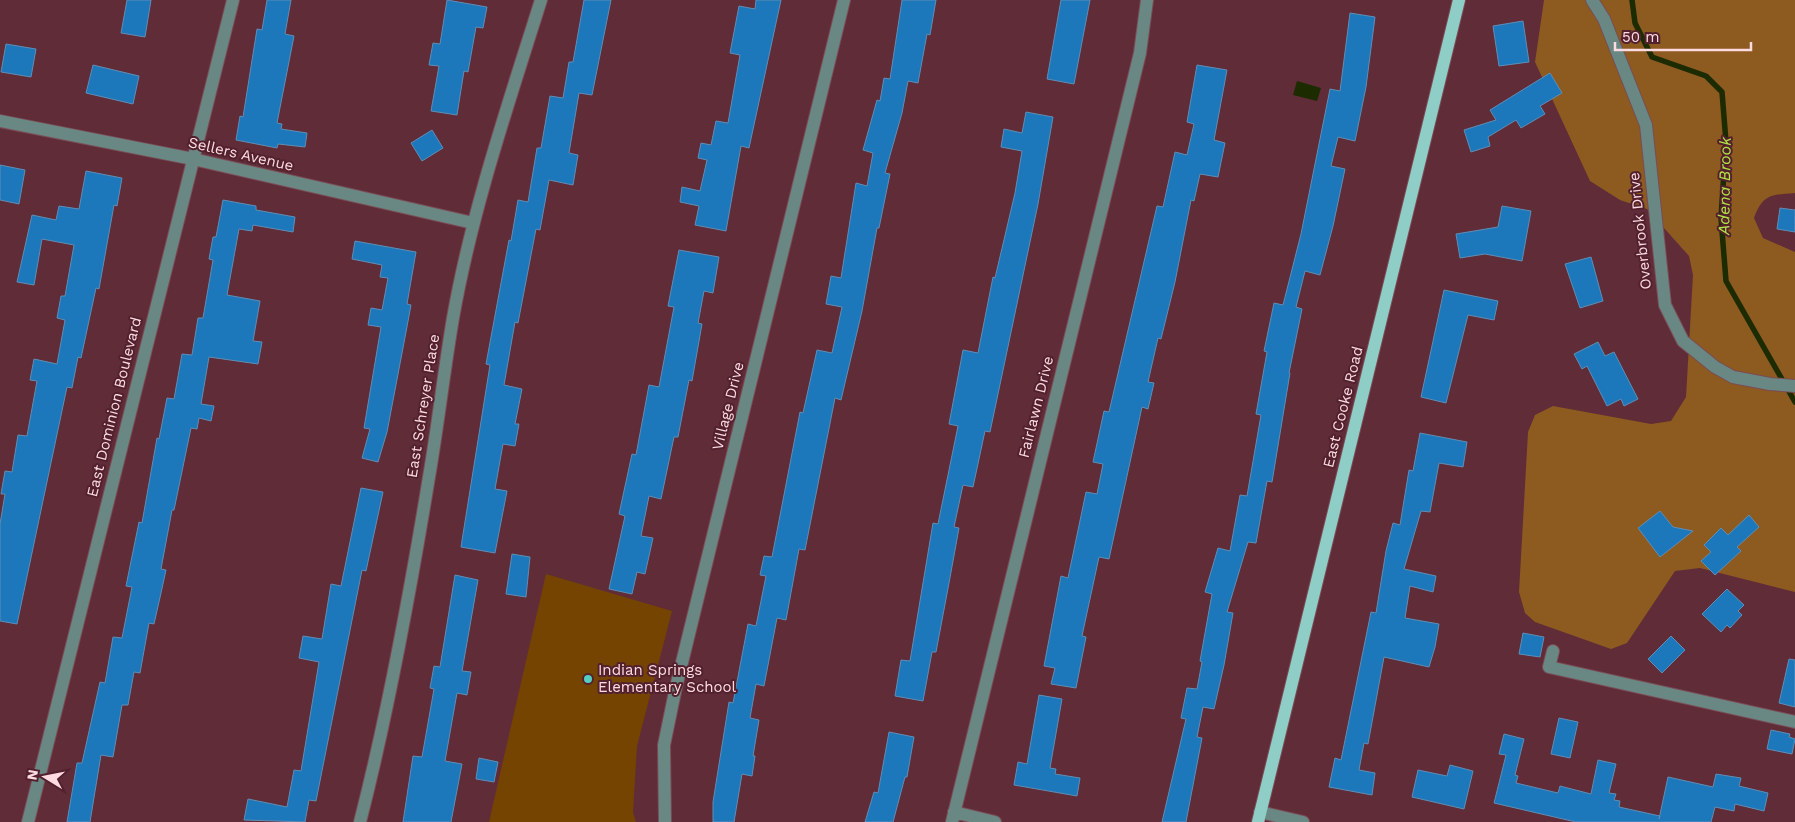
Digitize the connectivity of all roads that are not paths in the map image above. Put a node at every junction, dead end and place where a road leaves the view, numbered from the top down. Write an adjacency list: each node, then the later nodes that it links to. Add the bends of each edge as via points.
1 (233, 0): 8 (street, East Dominion Boulevard)
2 (541, 0): 9 (street, East Schreyer Place)
3 (844, 0): 17 (street, Village Drive, via 676,687 664,745)
4 (1147, 0): 13 (street, Fairlawn Drive, via 1140,53)
5 (1459, 0): 14 (main road, East Cooke Road)
6 (1592, 0): 10 (street, Overbrook Drive, via 1604,19 1646,125 1664,306 1683,341 1715,367 1733,377)
7 (0, 121): 8 (street, Sellers Avenue)
8 (193, 158): 9 (street, Sellers Avenue); 15 (street, East Dominion Boulevard)
9 (473, 223): 16 (street, East Schreyer Place, via 453,318 429,478 382,735)
10 (1795, 386)
11 (1553, 651): 12 (street, via 1550,666)
12 (1795, 722)
13 (953, 817): 18 (street)
14 (1259, 817): 19 (street)
15 (28, 822)
16 (360, 822)
17 (665, 822)
18 (995, 822)
19 (1303, 822)

